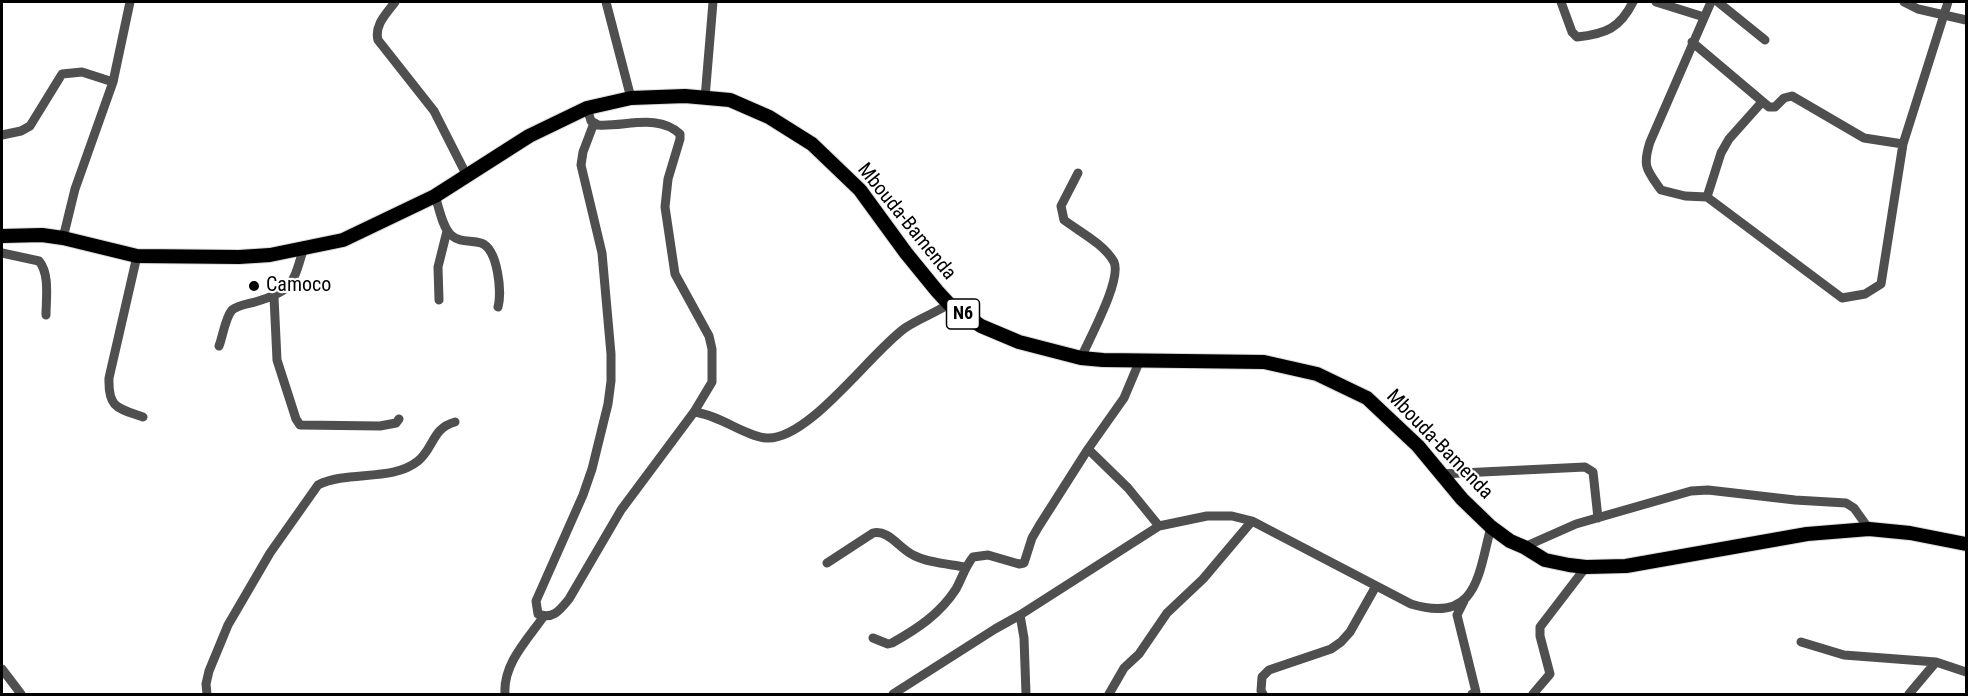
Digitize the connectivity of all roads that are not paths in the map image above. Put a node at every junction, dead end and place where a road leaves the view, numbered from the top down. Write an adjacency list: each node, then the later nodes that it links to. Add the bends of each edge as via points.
1 (130, 2): 17 (street)
2 (395, 2): 26 (street, via 378,26 378,40 434,111)
3 (606, 2): 18 (street)
4 (712, 2): 19 (street)
5 (1561, 2): 6 (street, via 1577,37 1611,30)
6 (1633, 2)
7 (1656, 2): 13 (street)
8 (1711, 2): 13 (street)
9 (1718, 2): 15 (street)
10 (1904, 2): 12 (street)
11 (1948, 2): 12 (street)
12 (1943, 14): 14 (street); 24 (street)
13 (1704, 17): 16 (street)
14 (1966, 20)
15 (1765, 40)
16 (1692, 42): 20 (street); 28 (street, via 1645,159 1661,190)
17 (113, 82): 23 (street, via 81,72 62,74 30,126); 31 (street, via 75,189)
18 (631, 98): 19 (highway, Mbouda-Bamenda / N6); 21 (highway, Mbouda-Bamenda / N6)
19 (705, 98): 37 (highway, Mbouda-Bamenda / N6, via 730,100 769,117 812,144 860,190 906,254)
20 (1762, 102): 24 (street, via 1772,108 1792,96 1864,138); 28 (street, via 1729,139)
21 (587, 108): 22 (street); 26 (highway, Mbouda-Bamenda / N6, via 529,136)
22 (594, 123): 43 (street, via 651,122 680,134 666,189 671,252 675,273 710,336 712,349 712,382); 62 (street, via 581,165 602,253 610,381 583,495 536,601 538,614)
23 (2, 135)
24 (1903, 144): 28 (street, via 1881,284 1865,294 1842,298)
25 (1078, 173): 41 (street, via 1061,206 1064,220 1103,249 1116,271)
26 (467, 176): 27 (highway, Mbouda-Bamenda / N6)
27 (435, 196): 29 (street); 32 (highway, Mbouda-Bamenda / N6, via 343,240)
28 (1707, 197)
29 (447, 231): 36 (street, via 438,267); 38 (street, via 459,240 481,243 491,251 500,283)
30 (2, 236): 31 (highway, Mbouda-Bamenda / N6)
31 (63, 238): 34 (highway, Mbouda-Bamenda / N6)
32 (304, 247): 34 (highway, Mbouda-Bamenda / N6, via 238,257); 35 (street, via 295,279)
33 (2, 253): 39 (street, via 42,264)
34 (137, 256): 44 (street, via 109,394 113,405)
35 (274, 297): 40 (street, via 232,310); 45 (street, via 277,360 300,425 390,425)
36 (439, 300)
37 (949, 304): 41 (highway, Mbouda-Bamenda / N6, via 981,326 1019,342); 43 (street, via 906,327 813,418 777,437 762,438 711,415)
38 (498, 307)
39 (46, 315)
40 (219, 346)
41 (1081, 358): 42 (highway, Mbouda-Bamenda / N6)
42 (1140, 360): 47 (street, via 1124,398); 48 (highway, Mbouda-Bamenda / N6, via 1264,362 1317,374 1366,398 1418,446)
43 (694, 412): 62 (street, via 621,510 569,599 559,612)
44 (143, 417)
45 (399, 419)
46 (455, 422): 69 (street, via 441,428 418,461 403,468 330,479 318,485 270,553 228,625 209,670)
47 (1088, 449): 51 (street); 57 (street, via 1032,538 1024,563 980,555)
48 (1441, 474): 49 (street, via 1585,467 1593,472); 52 (highway, Mbouda-Bamenda / N6)
49 (1598, 518): 53 (street, via 1673,495 1708,490 1846,503); 55 (street)
50 (1252, 521): 51 (street, via 1207,516); 59 (street); 73 (street, via 1203,579 1162,619)
51 (1159, 526): 61 (street)
52 (1491, 527): 55 (highway, Mbouda-Bamenda / N6); 60 (street, via 1475,586)
53 (1869, 529): 54 (highway, Mbouda-Bamenda / N6); 58 (highway, Mbouda-Bamenda / N6, via 1807,534 1626,566)
54 (1966, 544)
55 (1524, 547): 58 (highway, Mbouda-Bamenda / N6, via 1545,560)
56 (827, 563): 57 (street, via 878,532 914,556)
57 (965, 567): 63 (street, via 951,595 920,627 888,644)
58 (1586, 567): 76 (street, via 1540,627 1550,674)
59 (1376, 586): 60 (street, via 1426,609 1443,610); 74 (street, via 1341,642 1269,670 1262,676)
60 (1464, 601): 75 (street, via 1457,615)
61 (1020, 615): 71 (street); 72 (street)
62 (544, 616): 70 (street, via 511,662)
63 (873, 638)
64 (1801, 642): 65 (street, via 1844,655)
65 (1936, 662): 67 (street); 77 (street)
66 (2, 669): 68 (street)
67 (1966, 672)
68 (21, 694)
69 (207, 694)
70 (505, 694)
71 (893, 694)
72 (1026, 694)
73 (1109, 694)
74 (1263, 694)
75 (1476, 694)
76 (1533, 694)
77 (1909, 694)

